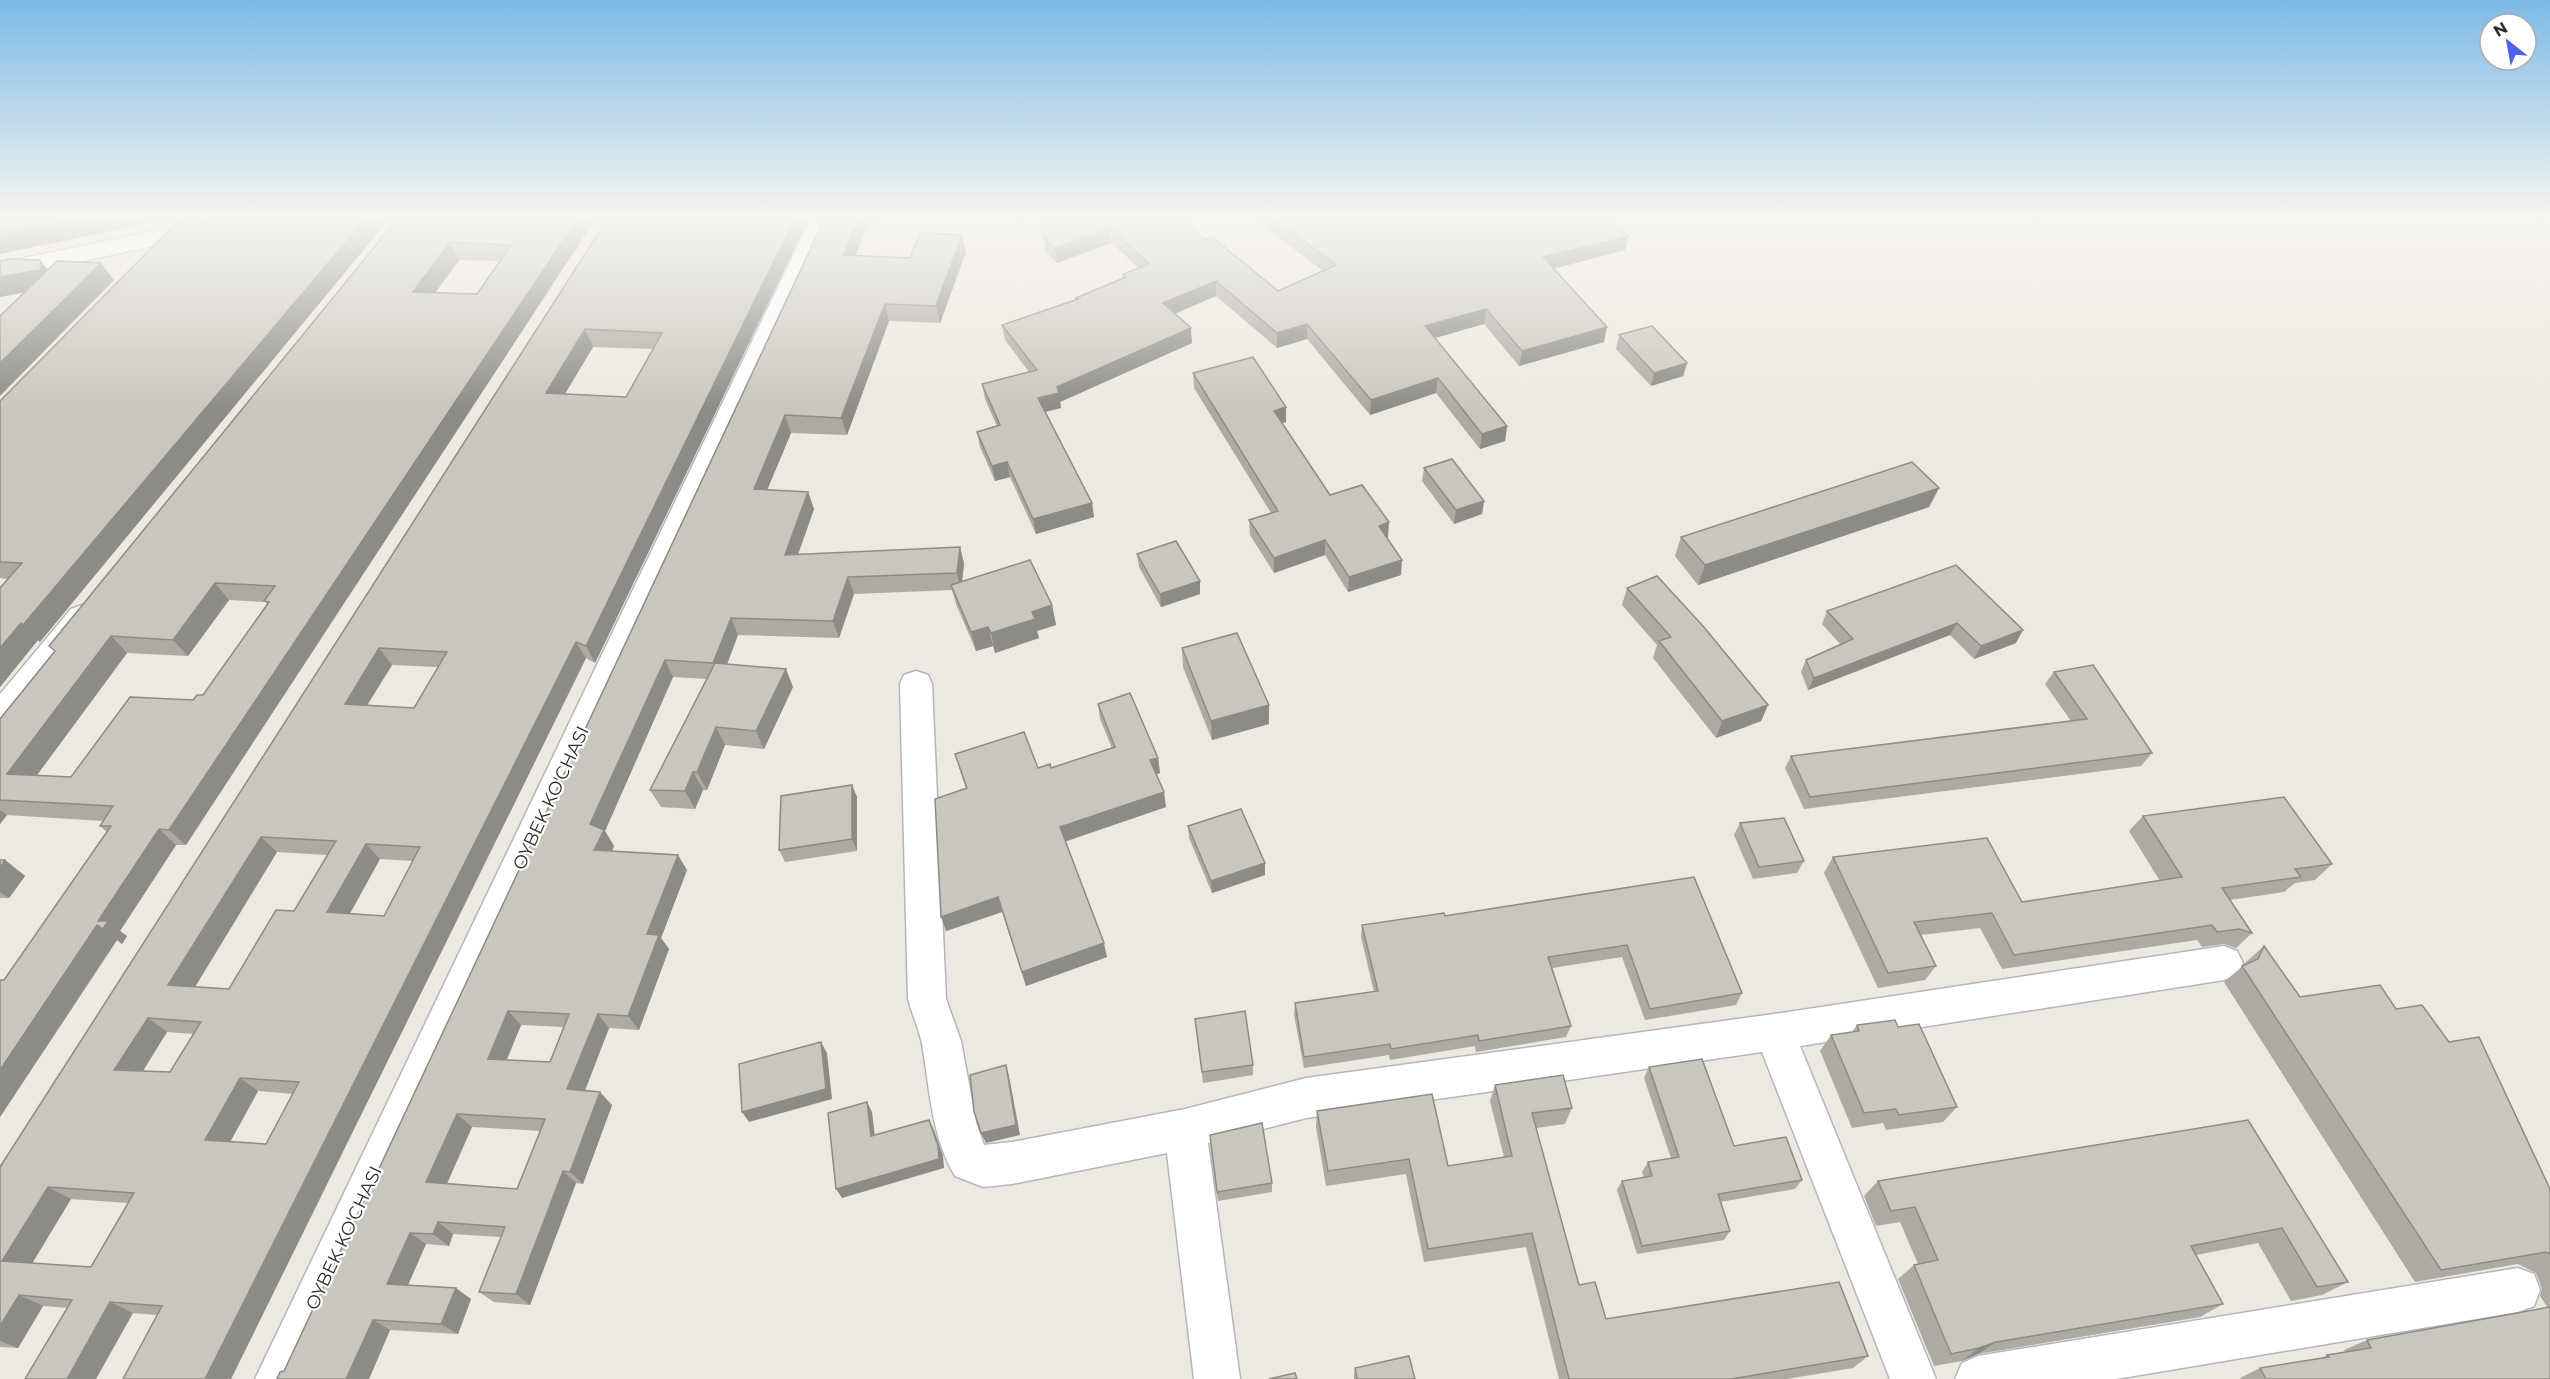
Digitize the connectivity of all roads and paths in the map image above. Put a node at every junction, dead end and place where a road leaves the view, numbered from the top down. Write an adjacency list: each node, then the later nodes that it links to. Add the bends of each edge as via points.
1 (794, 282): 9 (street, OYBEK KO'CHASI)
2 (98, 598): 4 (street)
3 (916, 684): 7 (street, via 927,999 941,1041 962,1148 970,1161 982,1166)
4 (0, 718)
5 (2224, 963): 6 (street)
6 (1774, 1032): 7 (street, via 1306,1098); 11 (street)
7 (1185, 1129): 10 (street)
8 (2518, 1290): 12 (street)
9 (278, 1379)
10 (1217, 1379)
11 (1913, 1379)
12 (1978, 1379)

